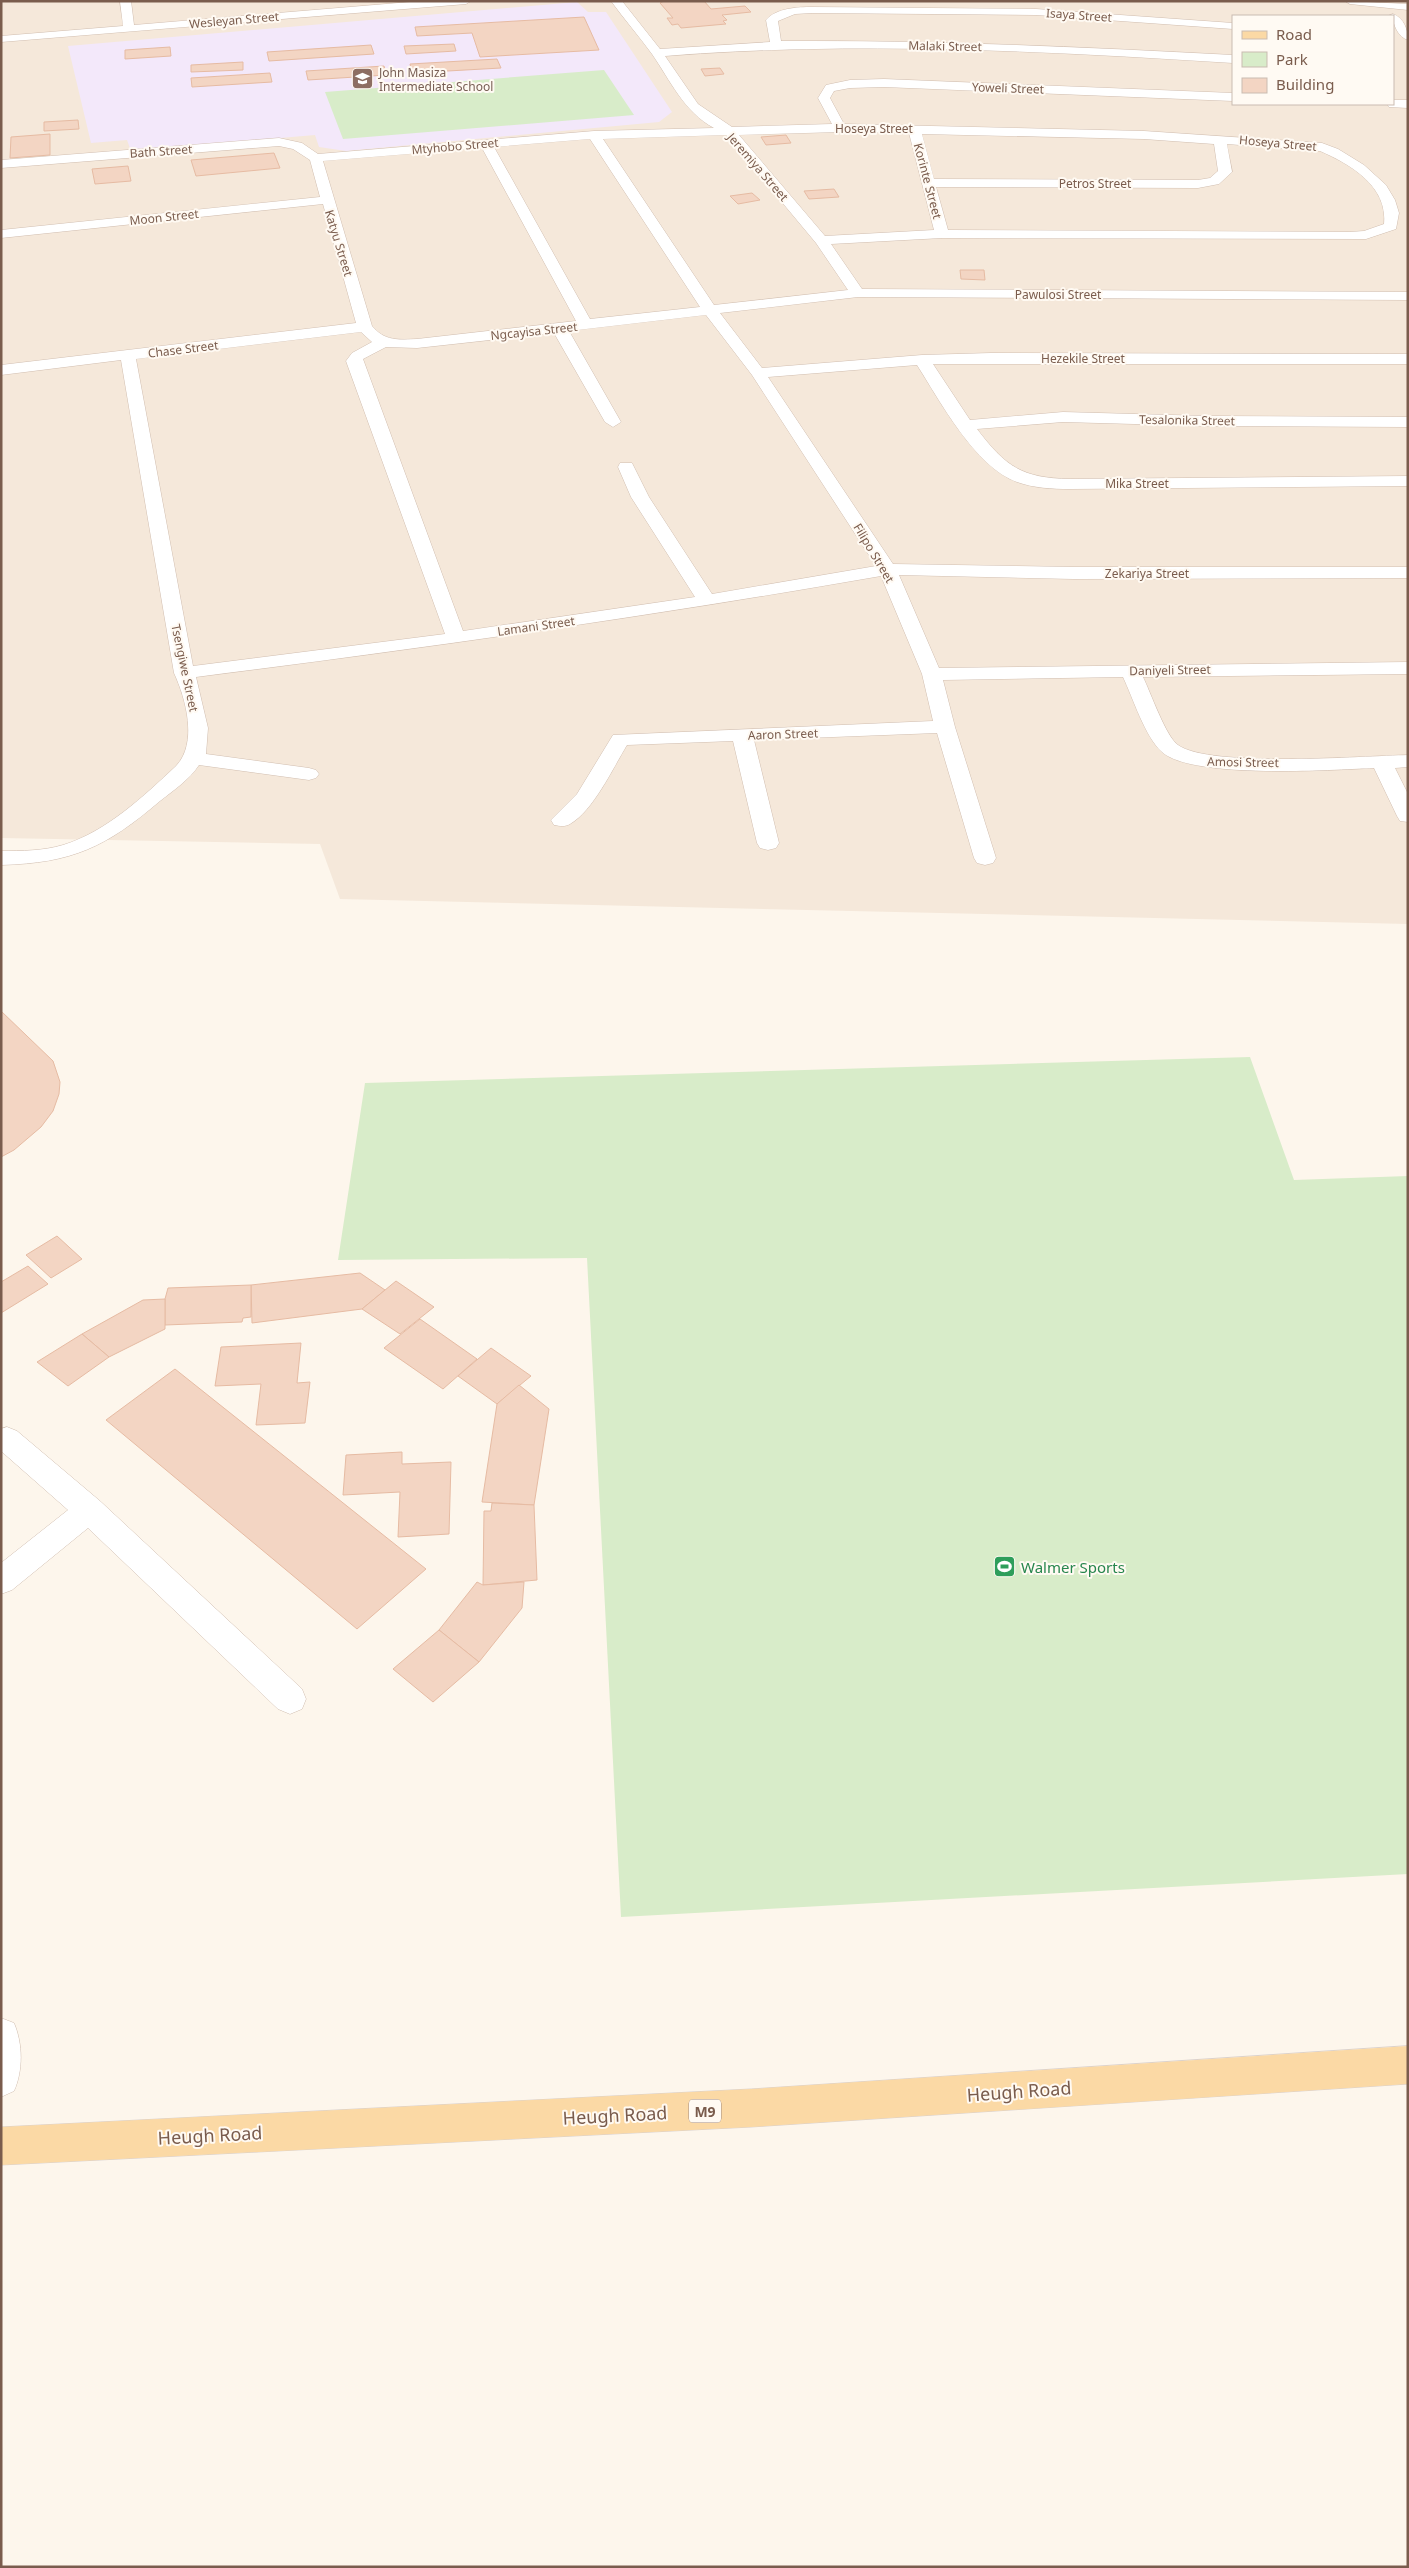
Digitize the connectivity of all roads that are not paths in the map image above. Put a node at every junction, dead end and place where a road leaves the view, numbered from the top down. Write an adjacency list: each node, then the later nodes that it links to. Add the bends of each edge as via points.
1 (125, 1): 10 (street)
2 (466, 1): 10 (street, Wesleyan Street)
3 (616, 1): 15 (street, Jeremiya Street)
4 (1350, 1): 5 (street)
5 (1379, 3): 6 (street); 7 (street)
6 (1408, 7)
7 (1390, 15)
8 (1394, 20): 12 (street)
9 (1232, 26): 14 (street, Isaya Street, via 1036,12 793,11 772,20)
10 (129, 28): 13 (street, Wesleyan Street)
11 (1394, 36): 12 (street)
12 (1408, 37)
13 (1, 40)
14 (776, 45): 15 (street, Malaki Street); 16 (street, Malaki Street, via 966,46)
15 (657, 53): 22 (street, Jeremiya Street, via 692,107)
16 (1232, 59)
17 (1232, 97): 20 (street, Yoweli Street, via 850,84 830,88 824,98)
18 (1394, 104): 19 (street)
19 (1408, 104)
20 (840, 128): 21 (street, Hoseya Street); 22 (street, Hoseya Street)
21 (914, 128): 24 (street, Hoseya Street); 28 (street, Korinte Street)
22 (729, 131): 23 (street, Mtyhobo Street); 34 (street, Jeremiya Street)
23 (594, 135): 25 (street, Mtyhobo Street); 37 (street)
24 (1220, 139): 28 (street, Petros Street, via 1225,172 1214,181 1198,184); 29 (street, Hoseya Street, via 1322,147 1357,164)
25 (486, 144): 26 (street, Mtyhobo Street); 38 (street)
26 (316, 158): 27 (street, Bath Street, via 297,146 280,142); 31 (street, Katyu Street)
27 (1, 164)
28 (928, 183): 33 (street, Korinte Street)
29 (1383, 188): 30 (street); 33 (street, Hoseya Street, via 1393,218 1391,226 1366,235)
30 (1400, 189)
31 (326, 200): 32 (street, Moon Street); 39 (street, Katyu Street)
32 (1, 234)
33 (942, 234): 34 (street, Hoseya Street)
34 (821, 240): 35 (street, Jeremiya Street)
35 (858, 292): 36 (street, Pawulosi Street); 37 (street, Pawulosi Street)
36 (1408, 296)
37 (708, 308): 38 (street, Ngcayisa Street); 46 (street, Filipo Street)
38 (586, 325): 40 (street, Ngcayisa Street)
39 (365, 327): 41 (street, via 371,336); 42 (street, Chase Street)
40 (560, 328): 41 (street, Ngcayisa Street, via 426,344); 47 (street)
41 (382, 342): 55 (street, via 357,356 354,361 356,370)
42 (128, 356): 45 (street, Chase Street); 58 (street, Tsengiwe Street)
43 (1408, 359): 44 (street, Hezekile Street, via 1053,357)
44 (922, 360): 46 (street, Hezekile Street); 49 (street, Mika Street)
45 (1, 370)
46 (758, 373): 52 (street, Filipo Street)
47 (613, 422)
48 (1408, 422): 49 (street, Tesalonika Street, via 1063,417)
49 (966, 425): 51 (street, Mika Street, via 993,458 1014,475 1040,481 1115,484)
50 (626, 467): 54 (street, via 640,497)
51 (1408, 481)
52 (887, 569): 53 (street, Zekariya Street, via 1074,573); 54 (street, Lamani Street); 59 (street, Filipo Street)
53 (1408, 572)
54 (707, 601): 55 (street, Lamani Street)
55 (456, 638): 58 (street, Lamani Street)
56 (1408, 668): 57 (street, Daniyeli Street)
57 (1130, 671): 59 (street, Daniyeli Street); 63 (street, Amosi Street, via 1168,748 1184,757 1203,762 1257,764)
58 (184, 673): 62 (street, Tsengiwe Street, via 199,734)
59 (932, 674): 60 (street, Filipo Street)
60 (945, 727): 61 (street, Aaron Street); 70 (street, Filipo Street)
61 (742, 735): 67 (street, Aaron Street, via 620,739 586,798); 68 (street)
62 (193, 758): 65 (street); 69 (street, Tsengiwe Street, via 188,768 99,840 47,856)
63 (1381, 761): 64 (street, Amosi Street); 66 (street)
64 (1408, 761)
65 (309, 774)
66 (1408, 816)
67 (562, 820)
68 (768, 843)
69 (1, 858)
70 (984, 858)
71 (8, 1439): 72 (street)
72 (88, 1510): 73 (street); 74 (street)
73 (1, 1581)
74 (290, 1699)
75 (1, 2036): 77 (street)
76 (1408, 2065): 78 (main road, Heugh Road / M9, via 751,2108)
77 (1, 2078)
78 (1, 2146)

